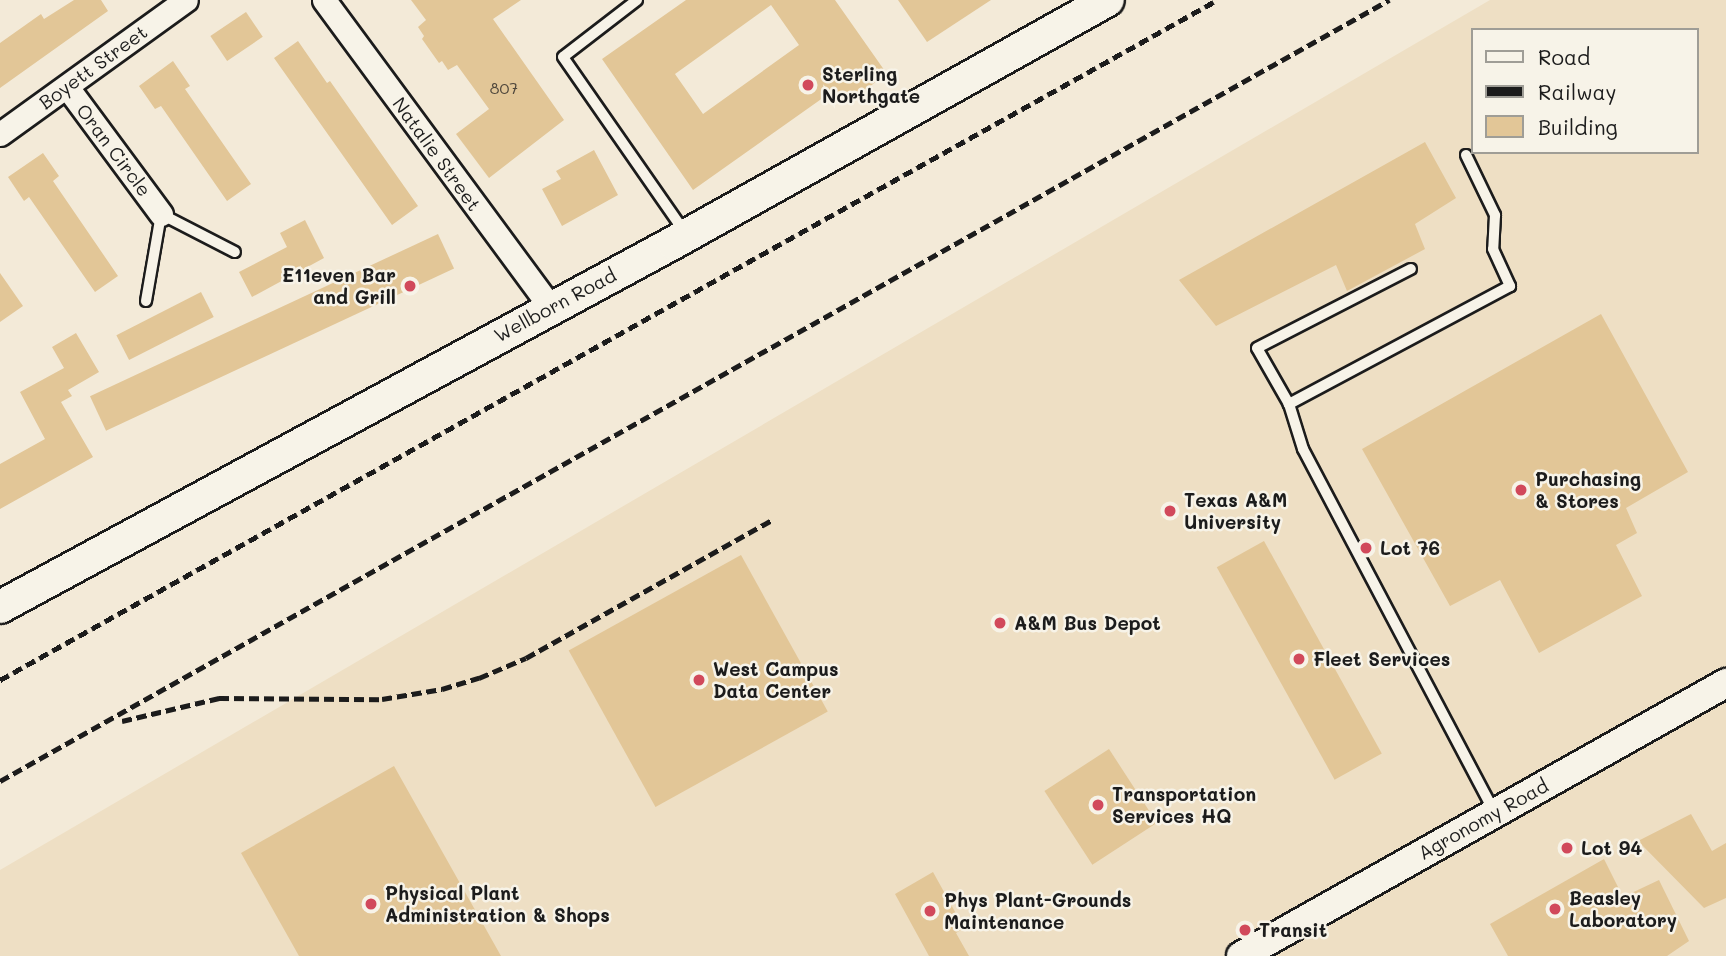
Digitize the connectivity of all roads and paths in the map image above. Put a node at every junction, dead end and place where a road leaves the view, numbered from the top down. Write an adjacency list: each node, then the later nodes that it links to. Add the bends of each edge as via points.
1 (186, 0): 5 (street, Boyett Street)
2 (324, 0): 13 (street, Natalie Street)
3 (637, 0): 9 (lane, via 564,57)
4 (1092, 4): 9 (main road, Wellborn Road)
5 (66, 87): 6 (street, Boyett Street); 8 (street, Oran Circle)
6 (0, 134)
7 (1466, 155): 14 (lane, via 1495,215 1493,249 1510,285)
8 (161, 214): 10 (lane); 12 (lane)
9 (687, 235): 13 (main road, Wellborn Road)
10 (235, 252)
11 (1412, 269): 14 (lane, via 1257,348)
12 (146, 301)
13 (550, 307): 15 (main road, Wellborn Road)
14 (1289, 404): 17 (lane, via 1303,449)
15 (0, 607)
16 (1726, 683): 17 (street, Agronomy Road)
17 (1495, 813): 18 (street, Agronomy Road)
18 (1241, 956)

